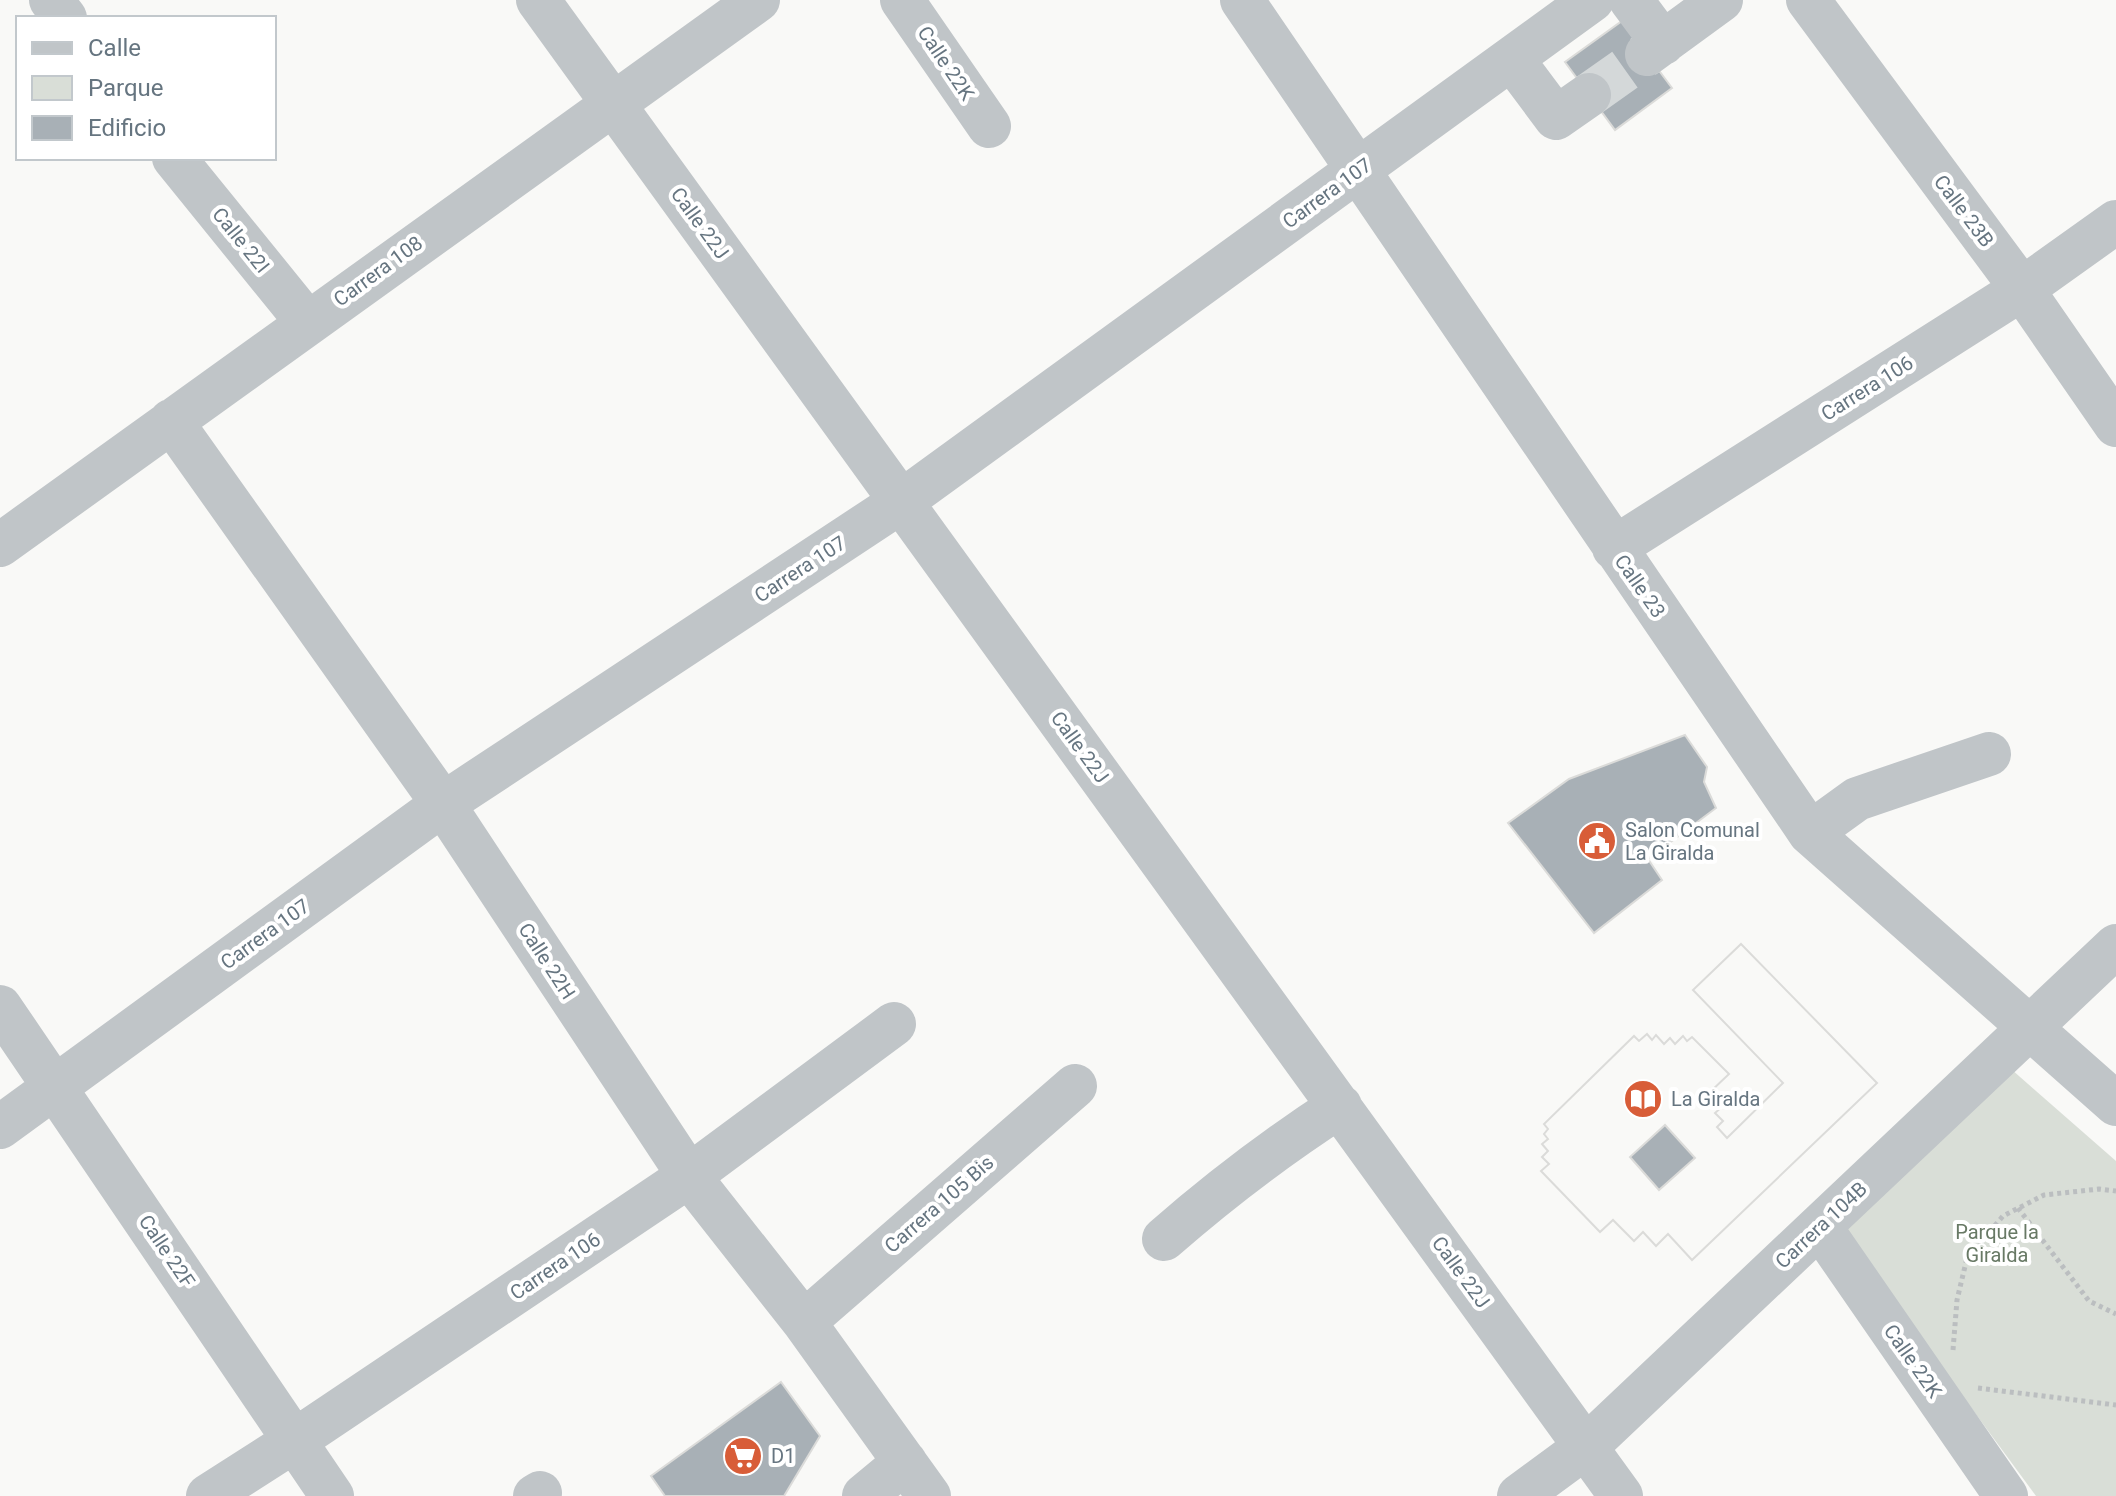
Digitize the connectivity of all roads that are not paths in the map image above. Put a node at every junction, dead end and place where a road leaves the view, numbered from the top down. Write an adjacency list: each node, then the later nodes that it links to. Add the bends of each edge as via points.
1 (51, 0): 10 (street)
2 (538, 0): 13 (street, Calle 22J)
3 (758, 0): 13 (street, Carrera 108)
4 (902, 0): 14 (street, Calle 22K)
5 (1242, 0): 16 (street, Calle 23)
6 (1592, 0): 11 (street, Carrera 107)
7 (1631, 0): 8 (street, via 1655,48)
8 (1721, 0)
9 (1808, 0): 18 (street, Calle 23B)
10 (63, 16)
11 (1512, 59): 12 (street, via 1556,118); 16 (street, Carrera 107)
12 (1589, 95)
13 (612, 102): 19 (street, Carrera 108); 22 (street, Calle 22J)
14 (989, 126)
15 (176, 160): 19 (street, Calle 22I)
16 (1358, 171): 22 (street, Carrera 107); 24 (street, Calle 23)
17 (2116, 222): 18 (street, Carrera 106)
18 (2022, 289): 21 (street, Calle 23B); 24 (street, Carrera 106)
19 (307, 322): 20 (street, Carrera 108)
20 (171, 421): 23 (street, Carrera 108); 26 (street, Calle 22H)
21 (2116, 425)
22 (902, 501): 26 (street, Carrera 107); 35 (street, Calle 22J)
23 (0, 545)
24 (1614, 548): 27 (street, Calle 23)
25 (1989, 754): 27 (street, via 1857,799)
26 (443, 804): 33 (street, Carrera 107); 37 (street, Calle 22H)
27 (1810, 833): 31 (street, Calle 23)
28 (2116, 946): 31 (street, Carrera 104B)
29 (0, 1007): 33 (street, Calle 22F)
30 (894, 1024): 37 (street, Carrera 106)
31 (2029, 1029): 34 (street, Calle 23); 38 (street, Carrera 104B)
32 (1075, 1086): 40 (street, Carrera 105 Bis)
33 (57, 1087): 36 (street, Carrera 107); 41 (street, Calle 22F)
34 (2116, 1104)
35 (1340, 1106): 39 (street, via 1214,1195); 42 (street, Calle 22J)
36 (0, 1127)
37 (689, 1176): 40 (street, Calle 22H); 41 (street, Carrera 106)
38 (1820, 1227): 42 (street, Carrera 104B); 49 (street, Calle 22K, via 1940,1369)
39 (1164, 1239)
40 (804, 1322): 43 (street, Calle 22H)
41 (294, 1441): 44 (street, Carrera 106); 45 (street, Calle 22F)
42 (1587, 1446): 47 (street, Carrera 104B); 48 (street, Calle 22J)
43 (917, 1479): 46 (street)
44 (208, 1496)
45 (332, 1496)
46 (864, 1496)
47 (1519, 1496)
48 (1621, 1496)
49 (2006, 1496)

